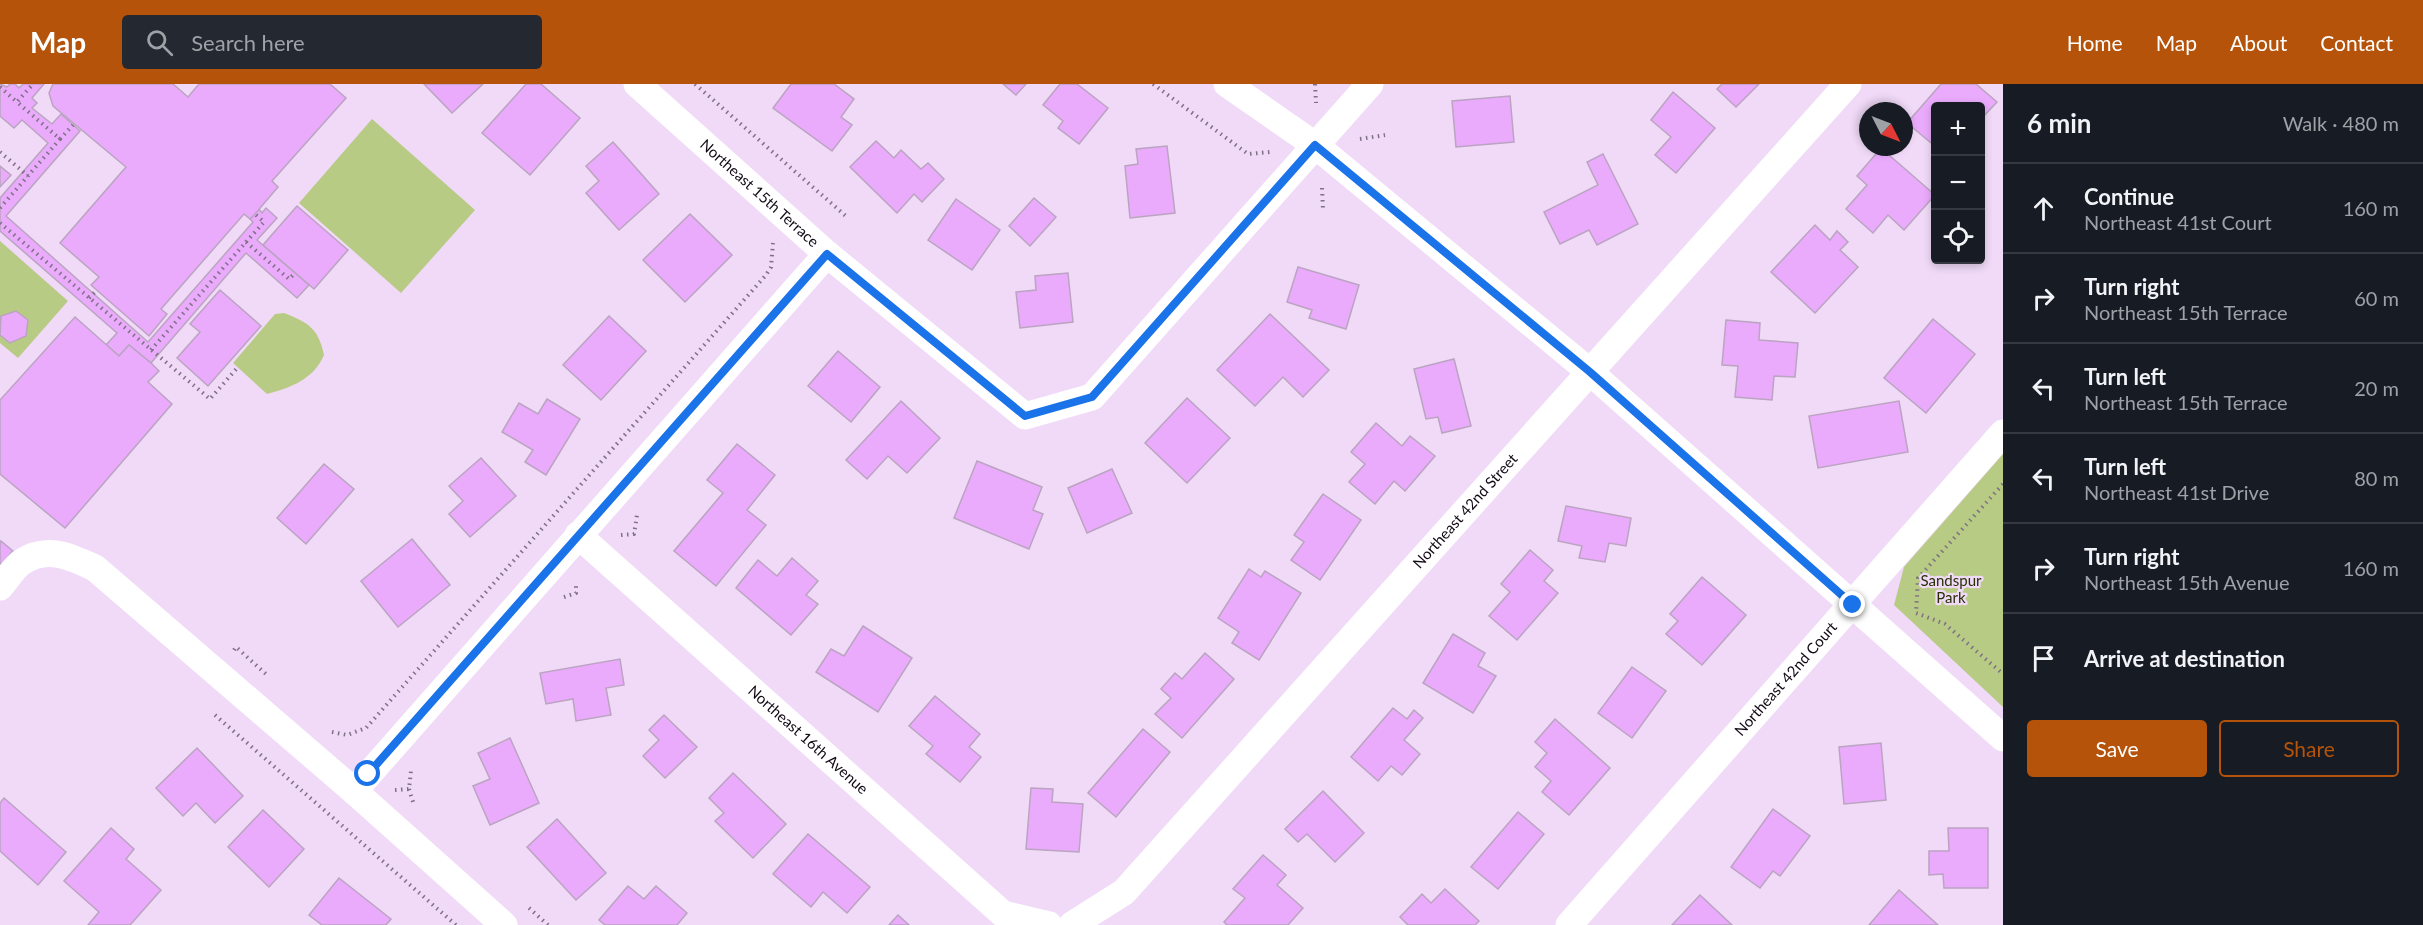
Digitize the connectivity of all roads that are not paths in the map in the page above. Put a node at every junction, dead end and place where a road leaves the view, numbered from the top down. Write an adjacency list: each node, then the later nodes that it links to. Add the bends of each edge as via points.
1 (636, 84): 6 (street, Northeast 15th Terrace)
2 (1227, 84): 5 (street)
3 (1370, 84): 5 (street)
4 (1848, 84): 7 (street, Northeast 42nd Street)
5 (1315, 145): 6 (street, Northeast 15th Terrace, via 1092,397 1025,416); 7 (street)
6 (827, 254): 9 (street)
7 (1590, 372): 11 (street); 16 (street, Northeast 42nd Street, via 1124,892)
8 (2003, 433): 11 (street, Northeast 42nd Court)
9 (578, 535): 13 (street); 15 (street, Northeast 16th Avenue, via 1003,914)
10 (0, 587): 13 (street, via 22,562 45,554 67,554 95,568 225,663)
11 (1853, 605): 12 (street); 17 (street, Northeast 42nd Court)
12 (2003, 738)
13 (354, 791): 14 (street)
14 (504, 925)
15 (1048, 925)
16 (1072, 925)
17 (1569, 925)

